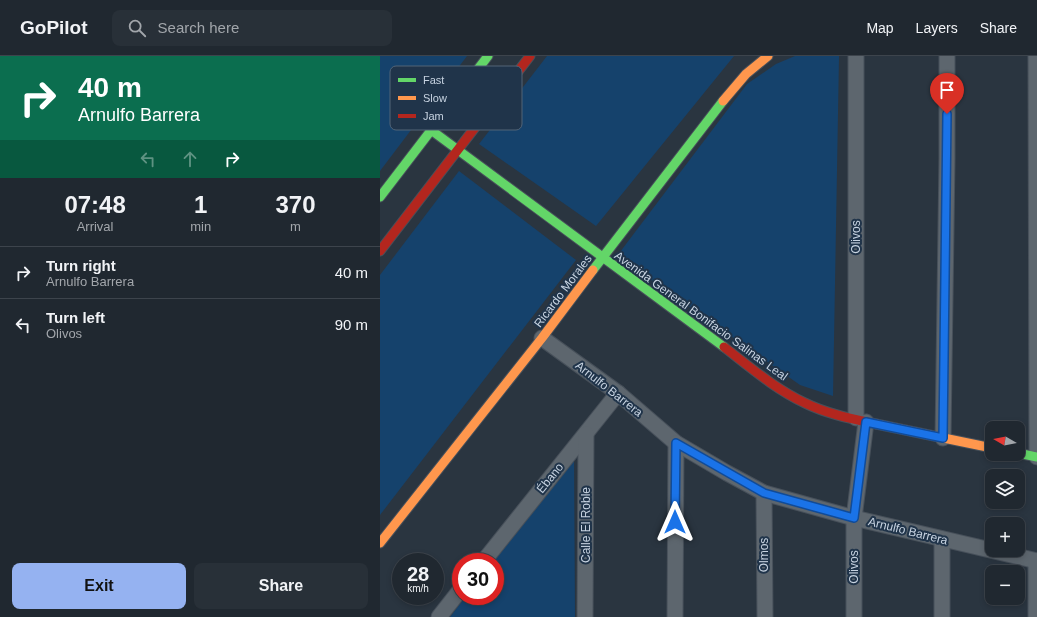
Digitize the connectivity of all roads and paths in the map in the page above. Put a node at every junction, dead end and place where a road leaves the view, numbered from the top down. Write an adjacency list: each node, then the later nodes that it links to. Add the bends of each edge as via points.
1 (488, 56): 7 (street)
2 (530, 56): 8 (street)
3 (768, 56): 14 (street, Ricardo Morales, via 746,74 728,94)
4 (856, 56): 17 (street, Olivos)
5 (947, 56): 19 (street)
6 (1036, 56): 23 (street)
7 (480, 66)
8 (522, 66)
9 (431, 130): 11 (street, Avenida General Bonifacio Salinas Leal); 12 (street)
10 (473, 130): 11 (street)
11 (458, 149): 13 (street); 14 (street, Avenida General Bonifacio Salinas Leal)
12 (380, 197)
13 (380, 251)
14 (603, 258): 15 (street, Ricardo Morales); 17 (street, Avenida General Bonifacio Salinas Leal, via 780,390 820,409)
15 (542, 338): 16 (street, Arnulfo Barrera); 27 (street, Ricardo Morales)
16 (618, 393): 18 (street, Ébano); 20 (street, Arnulfo Barrera)
17 (861, 420): 19 (street, Avenida General Bonifacio Salinas Leal); 25 (street, Olivos)
18 (586, 434): 28 (street, Ébano); 32 (street, Calle El Roble)
19 (943, 438): 21 (street, Avenida General Bonifacio Salinas Leal)
20 (676, 443): 24 (street, Arnulfo Barrera); 33 (street)
21 (985, 447)
22 (1025, 454): 23 (street)
23 (1037, 457)
24 (764, 493): 25 (street, Arnulfo Barrera); 34 (street, Olmos)
25 (854, 518): 26 (street, Arnulfo Barrera); 35 (street, Olivos)
26 (942, 539): 29 (street, Arnulfo Barrera); 36 (street)
27 (380, 544)
28 (490, 553)
29 (1036, 561): 37 (street)
30 (452, 600): 31 (street)
31 (439, 617)
32 (585, 617)
33 (675, 617)
34 (765, 617)
35 (854, 617)
36 (942, 617)
37 (1036, 617)

